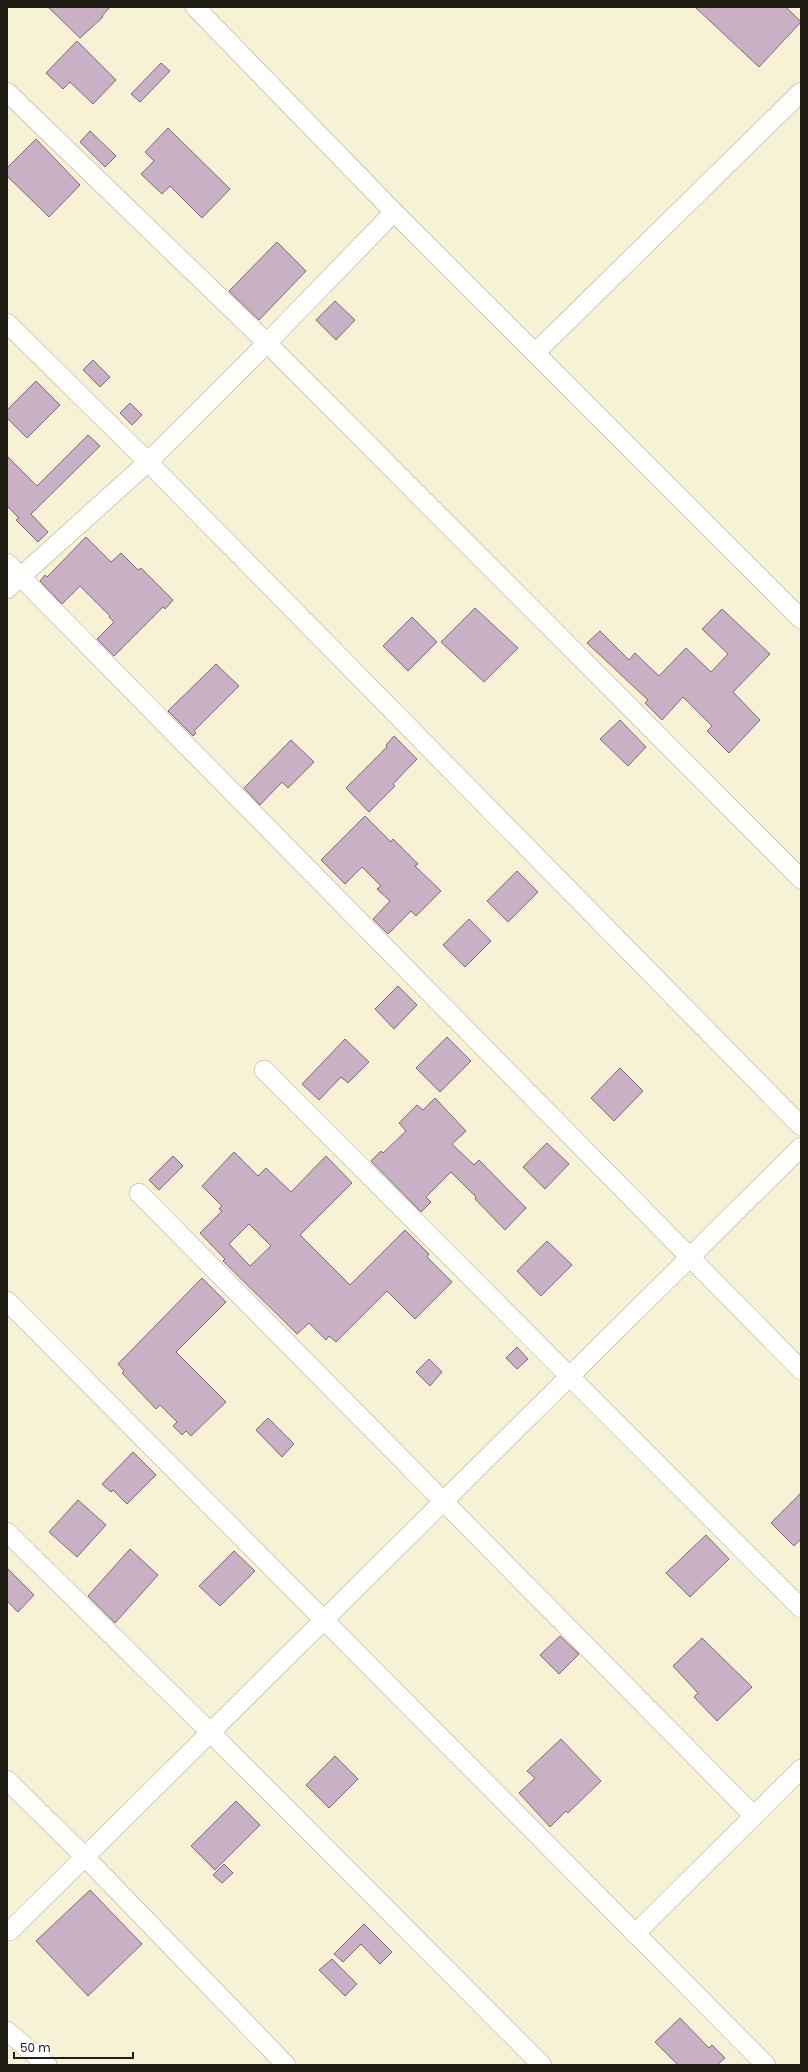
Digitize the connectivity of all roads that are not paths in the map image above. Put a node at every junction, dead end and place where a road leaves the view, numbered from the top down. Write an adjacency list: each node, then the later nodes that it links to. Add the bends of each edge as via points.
1 (195, 7): 4 (street)
2 (7, 92): 6 (street)
3 (801, 92): 7 (street)
4 (394, 212): 6 (street); 7 (street)
5 (7, 322): 8 (street)
6 (268, 343): 8 (street); 11 (street)
7 (535, 353): 10 (street)
8 (148, 462): 9 (street); 13 (street)
9 (11, 576): 16 (street)
10 (801, 619)
11 (801, 879)
12 (264, 1070): 19 (street)
13 (801, 1126)
14 (801, 1147): 16 (street)
15 (139, 1193): 20 (street)
16 (689, 1258): 18 (street); 19 (street)
17 (7, 1301): 23 (street)
18 (801, 1370)
19 (570, 1376): 20 (street); 22 (street)
20 (444, 1502): 23 (street); 27 (street)
21 (7, 1532): 24 (street)
22 (801, 1608)
23 (324, 1621): 24 (street); 30 (street)
24 (211, 1733): 28 (street); 34 (street)
25 (801, 1769): 27 (street)
26 (7, 1780): 28 (street)
27 (754, 1816): 30 (street)
28 (85, 1858): 29 (street); 33 (street)
29 (10, 1932)
30 (635, 1934): 35 (street)
31 (7, 2030): 32 (street)
32 (47, 2065)
33 (286, 2065)
34 (542, 2065)
35 (766, 2065)

